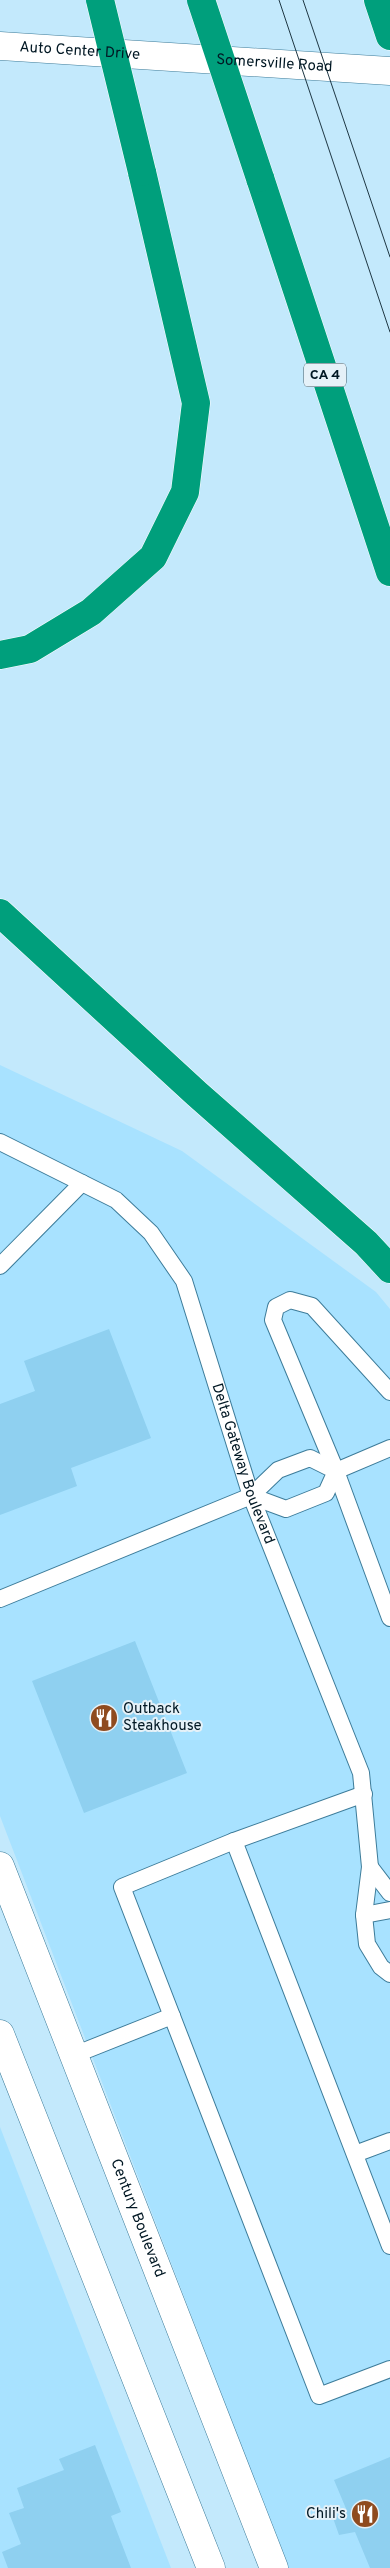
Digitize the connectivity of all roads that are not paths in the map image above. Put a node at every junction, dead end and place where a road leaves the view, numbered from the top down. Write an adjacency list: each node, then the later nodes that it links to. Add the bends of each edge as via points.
1 (100, 0): 9 (highway, bridge, via 196,403 185,492 153,557 91,612 30,649)
2 (201, 0): 8 (highway, CA 4, bridge)
3 (378, 0): 4 (highway)
4 (390, 36)
5 (0, 46): 6 (street, Auto Center Drive)
6 (159, 55): 7 (street, Somersville Road)
7 (390, 71)
8 (390, 572)
9 (0, 655)
10 (0, 913): 14 (highway, via 197,1094 366,1243)
11 (0, 1142): 12 (lane, Delta Gateway Boulevard)
12 (82, 1183): 13 (lane); 18 (lane, Delta Gateway Boulevard, via 116,1200 150,1233 184,1281)
13 (0, 1266)
14 (390, 1269)
15 (390, 1392): 17 (lane, via 312,1306 290,1300 276,1307 273,1320)
16 (390, 1448): 17 (lane)
17 (336, 1471): 18 (lane, via 310,1458 278,1470); 18 (lane, via 326,1493 286,1509); 20 (lane)
18 (251, 1496): 19 (lane); 21 (lane, Delta Gateway Boulevard, via 360,1773)
19 (0, 1599)
20 (390, 1618)
21 (364, 1794): 22 (lane); 24 (lane, Delta Gateway Boulevard)
22 (234, 1841): 29 (lane, via 122,1887); 33 (lane)
23 (0, 1866): 31 (street, Century Boulevard)
24 (370, 1867): 25 (lane); 27 (lane, Delta Gateway Boulevard)
25 (390, 1892)
26 (390, 1910): 27 (lane)
27 (364, 1915): 28 (lane, Delta Gateway Boulevard, via 367,1944 381,1967)
28 (390, 1974)
29 (172, 2016): 31 (lane); 35 (lane, via 319,2396)
30 (0, 2034): 36 (street)
31 (74, 2054): 37 (street, Century Boulevard)
32 (390, 2141): 33 (lane)
33 (355, 2154): 34 (lane)
34 (390, 2246)
35 (390, 2368)
36 (211, 2568)
37 (274, 2568)

